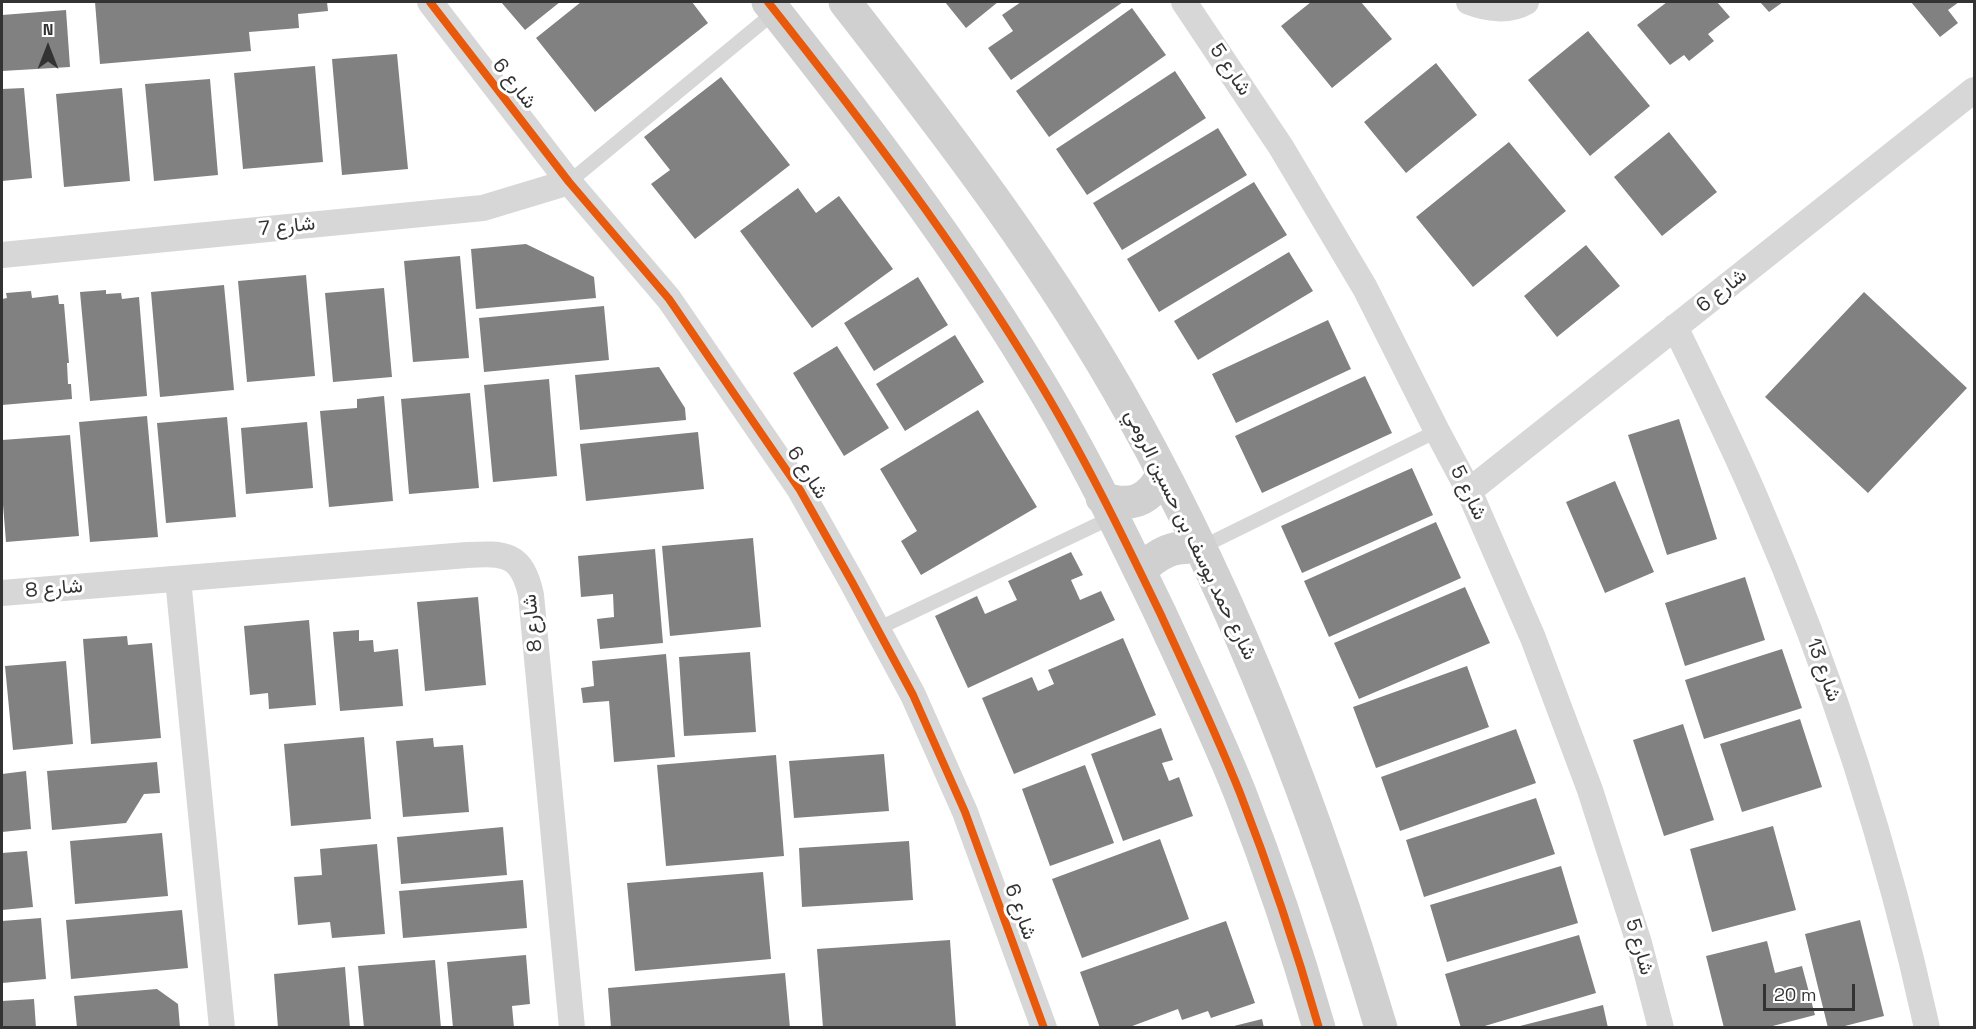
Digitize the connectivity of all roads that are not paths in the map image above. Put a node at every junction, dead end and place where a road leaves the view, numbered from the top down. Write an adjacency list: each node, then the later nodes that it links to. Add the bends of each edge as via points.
1 (430, 2): 8 (street, شارع 6)
2 (845, 2): 12 (street, شارع حمد يوسف بن حسين الرومي, via 935,116 1036,261 1101,361)
3 (1184, 2): 11 (street, شارع 5, via 1281,147 1365,288)
4 (1469, 2): 5 (street, via 1485,8 1508,8)
5 (1526, 2)
6 (772, 7): 8 (lane); 14 (street, via 952,246 1036,376)
7 (1974, 90): 10 (street, شارع 6)
8 (569, 182): 9 (street, شارع 7, via 483,208); 19 (street, شارع 6, via 669,299 723,376 800,490)
9 (2, 255)
10 (1675, 327): 13 (street, شارع 6); 26 (street, شارع 13, via 1758,504 1825,673 1880,843)
11 (1437, 431): 13 (street, شارع 5); 15 (lane)
12 (1163, 473): 14 (street, via 1158,484 1139,500); 15 (street, شارع حمد يوسف بن حسين الرومي)
13 (1469, 491): 25 (street, شارع 5, via 1533,638 1590,790 1639,943)
14 (1108, 508): 16 (street); 19 (lane)
15 (1200, 548): 16 (street, via 1187,546 1160,553); 24 (street, شارع حمد يوسف بن حسين الرومي, via 1258,676 1314,819)
16 (1140, 572): 23 (street, via 1240,794 1274,885)
17 (178, 579): 18 (street, شارع 8); 20 (street); 21 (street, شارع 8, via 485,554 518,563 531,595)
18 (2, 593)
19 (877, 629): 22 (street, شارع 6, via 913,695 965,812)
20 (222, 1028)
21 (572, 1028)
22 (1044, 1028)
23 (1319, 1028)
24 (1381, 1028)
25 (1661, 1028)
26 (1927, 1028)

